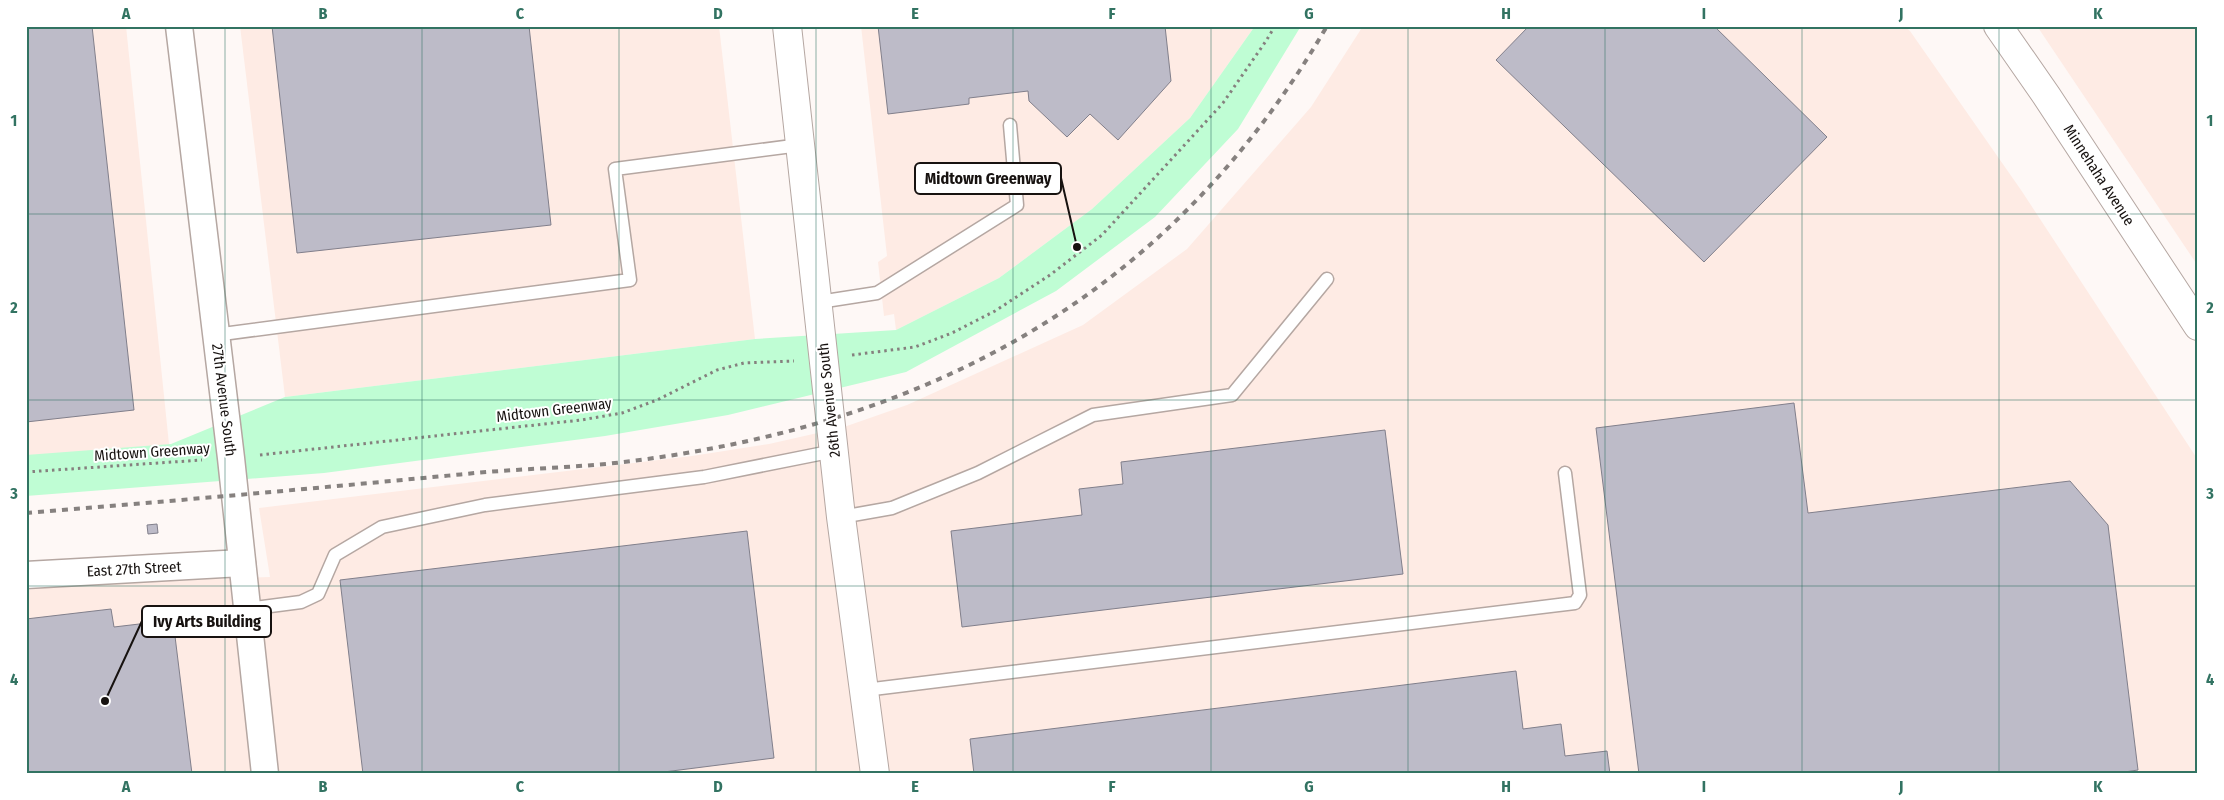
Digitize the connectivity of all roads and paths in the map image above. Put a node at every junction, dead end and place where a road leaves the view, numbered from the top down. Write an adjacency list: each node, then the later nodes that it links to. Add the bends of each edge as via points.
1 (179, 26): 10 (street, 27th Avenue South)
2 (787, 26): 6 (street, 26th Avenue South)
3 (1275, 26): 11 (path, Midtown Greenway, via 1216,111 1102,235 1050,275 995,311 915,347)
4 (1998, 26): 9 (street, Minnehaha Avenue)
5 (1010, 125): 8 (lane, via 1017,205 877,293)
6 (800, 145): 8 (street, 26th Avenue South); 10 (lane, via 615,169 630,280)
7 (1327, 278): 16 (lane, via 1232,394 1093,415 978,473 892,508)
8 (819, 302): 11 (street, 26th Avenue South)
9 (2198, 326)
10 (215, 335): 13 (street, 27th Avenue South)
11 (824, 358): 12 (street, 26th Avenue South); 13 (path, Midtown Greenway, via 744,362 718,370 622,413 581,420)
12 (834, 451): 16 (street, 26th Avenue South); 19 (lane, via 704,477 485,505 382,527 335,555 318,594 301,602)
13 (231, 458): 14 (path, Midtown Greenway); 17 (street, 27th Avenue South)
14 (26, 472)
15 (1564, 473): 20 (lane, via 1580,595 1575,604)
16 (841, 518): 20 (street, 26th Avenue South)
17 (242, 563): 18 (street, East 27th Street); 19 (street, 27th Avenue South)
18 (26, 575)
19 (247, 609): 21 (street, 27th Avenue South)
20 (864, 690): 22 (street, 26th Avenue South)
21 (265, 774)
22 (875, 774)

